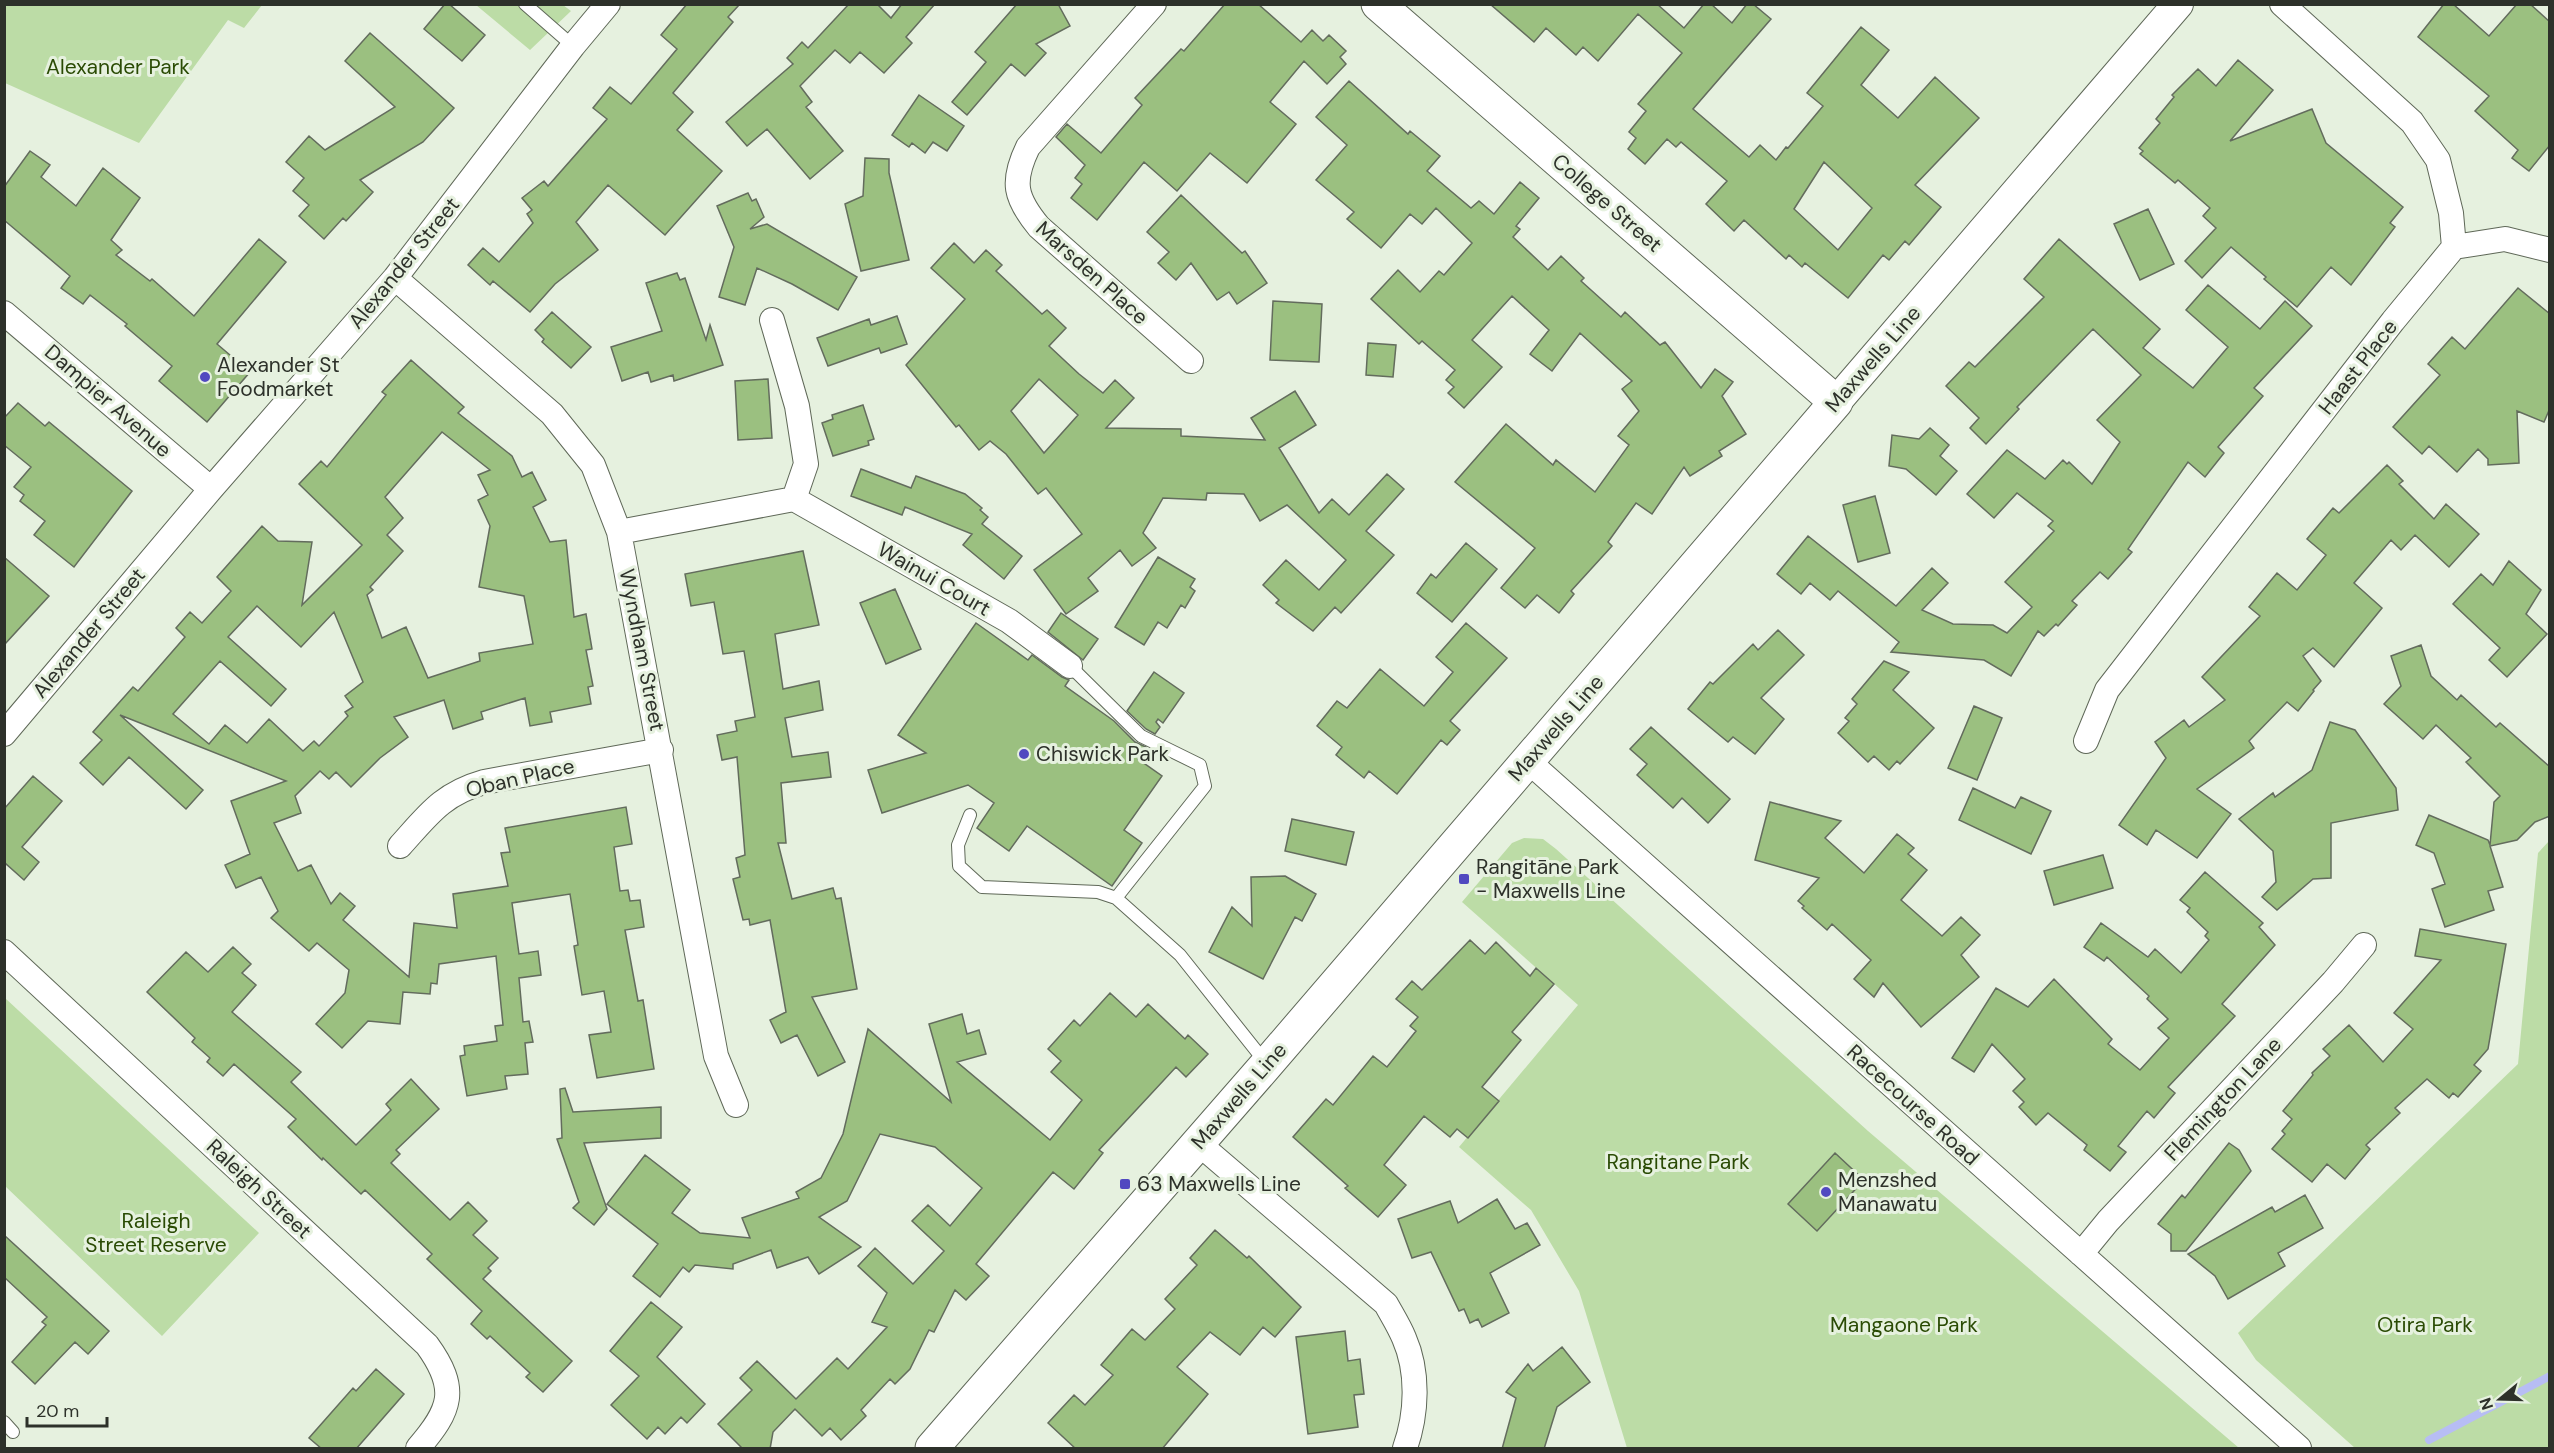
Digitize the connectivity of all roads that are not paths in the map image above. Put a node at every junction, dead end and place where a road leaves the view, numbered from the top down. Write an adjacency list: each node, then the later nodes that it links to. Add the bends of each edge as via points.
1 (525, 4): 7 (lane)
2 (609, 4): 7 (street, Alexander Street)
3 (1154, 4): 13 (street, Marsden Place, via 1028,147 1018,166 1018,186 1023,208 1039,227)
4 (2178, 4): 14 (street, Maxwells Line)
5 (2282, 4): 8 (street, via 2412,122 2438,160 2451,213)
6 (1392, 9): 14 (main road, College Street)
7 (573, 46): 10 (street, Alexander Street)
8 (2454, 248): 9 (street, via 2505,239); 20 (street, Haast Place, via 2107,690)
9 (2550, 250)
10 (395, 278): 15 (street, Alexander Street); 17 (street, Wyndham Street, via 552,414 593,465)
11 (4, 313): 15 (street, Dampier Avenue)
12 (772, 320): 16 (street, via 797,406 806,464)
13 (1191, 361)
14 (1836, 402): 22 (main road, Maxwells Line)
15 (211, 489): 19 (street, Alexander Street)
16 (794, 499): 17 (street); 18 (street, Wainui Court, via 1009,621)
17 (619, 532): 21 (street, Wyndham Street)
18 (1070, 666): 25 (lane, via 1141,736 1200,765 1205,786)
19 (4, 734)
20 (2086, 741)
21 (661, 750): 24 (street, Oban Place, via 464,787 442,800); 29 (street, Wyndham Street, via 716,1056)
22 (1528, 761): 28 (main road, Maxwells Line); 31 (street, Racecourse Road)
23 (970, 814): 25 (lane, via 958,845 959,866 982,886 1098,892)
24 (400, 846)
25 (1116, 898): 28 (lane, via 1180,955)
26 (2364, 945): 31 (street, Flemington Lane)
27 (4, 952): 32 (street, Raleigh Street, via 427,1345 441,1364 447,1387 446,1409)
28 (1267, 1064): 30 (main road, Maxwells Line)
29 (736, 1105)
30 (1198, 1143): 33 (main road, Maxwells Line); 34 (street, via 1386,1304 1404,1338 1413,1369 1413,1424)
31 (2081, 1254): 35 (street, Racecourse Road)
32 (418, 1449)
33 (932, 1449)
34 (1405, 1449)
35 (2299, 1449)

